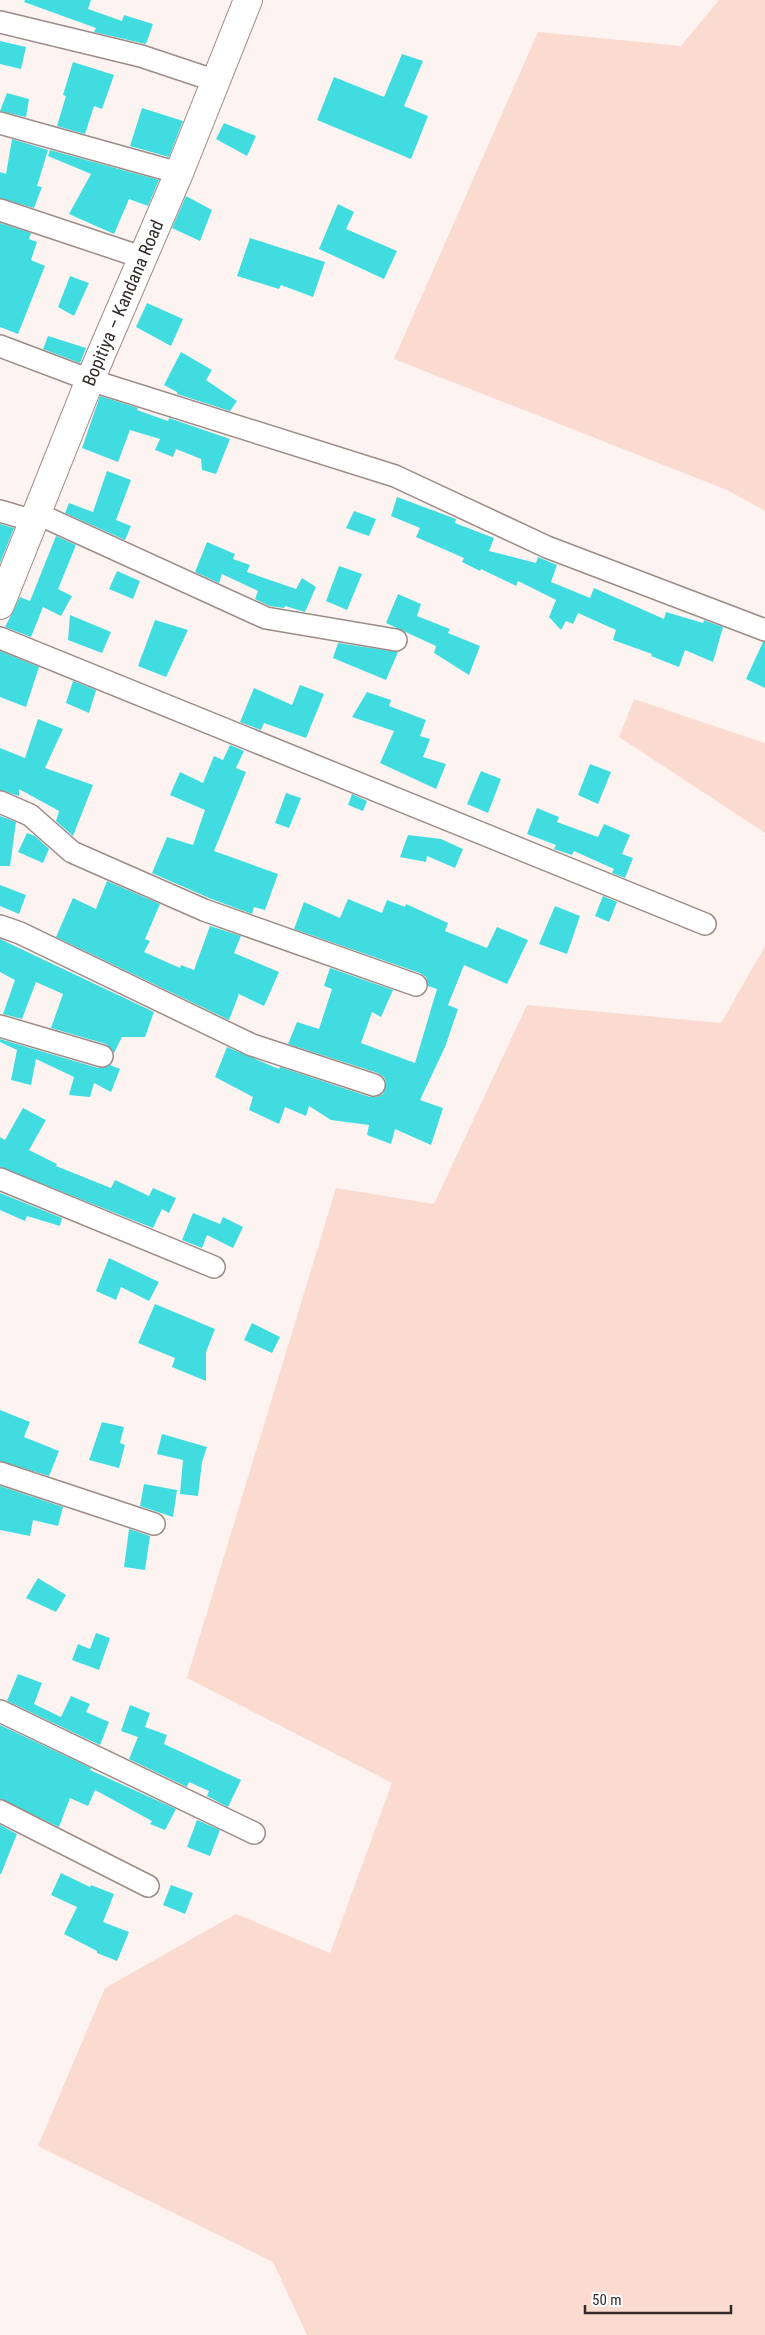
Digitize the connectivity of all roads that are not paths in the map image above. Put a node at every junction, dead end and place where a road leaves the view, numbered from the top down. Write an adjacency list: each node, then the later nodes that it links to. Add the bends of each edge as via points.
1 (248, 0): 3 (street, Bopitiya – Kandana Road)
2 (0, 22): 3 (street, via 142,56)
3 (216, 81): 5 (street, Bopitiya – Kandana Road)
4 (0, 123): 5 (street)
5 (179, 173): 7 (street, Bopitiya – Kandana Road)
6 (0, 210): 7 (street)
7 (141, 257): 9 (street, Bopitiya – Kandana Road)
8 (0, 346): 9 (street)
9 (90, 380): 11 (street, Bopitiya – Kandana Road); 13 (street, via 395,476 547,547)
10 (0, 511): 11 (street)
11 (36, 517): 12 (street, Bopitiya – Kandana Road); 15 (street, via 266,618)
12 (0, 605)
13 (765, 630)
14 (0, 638): 17 (street)
15 (396, 640)
16 (0, 802): 19 (street, via 30,814 72,852 107,868 204,910)
17 (705, 924)
18 (0, 926): 22 (street, via 252,1044)
19 (416, 985)
20 (0, 1026): 21 (street)
21 (102, 1056)
22 (374, 1085)
23 (0, 1180): 24 (street)
24 (214, 1267)
25 (0, 1473): 26 (street)
26 (154, 1524)
27 (0, 1711): 29 (street)
28 (0, 1811): 30 (street)
29 (254, 1833)
30 (148, 1886)

